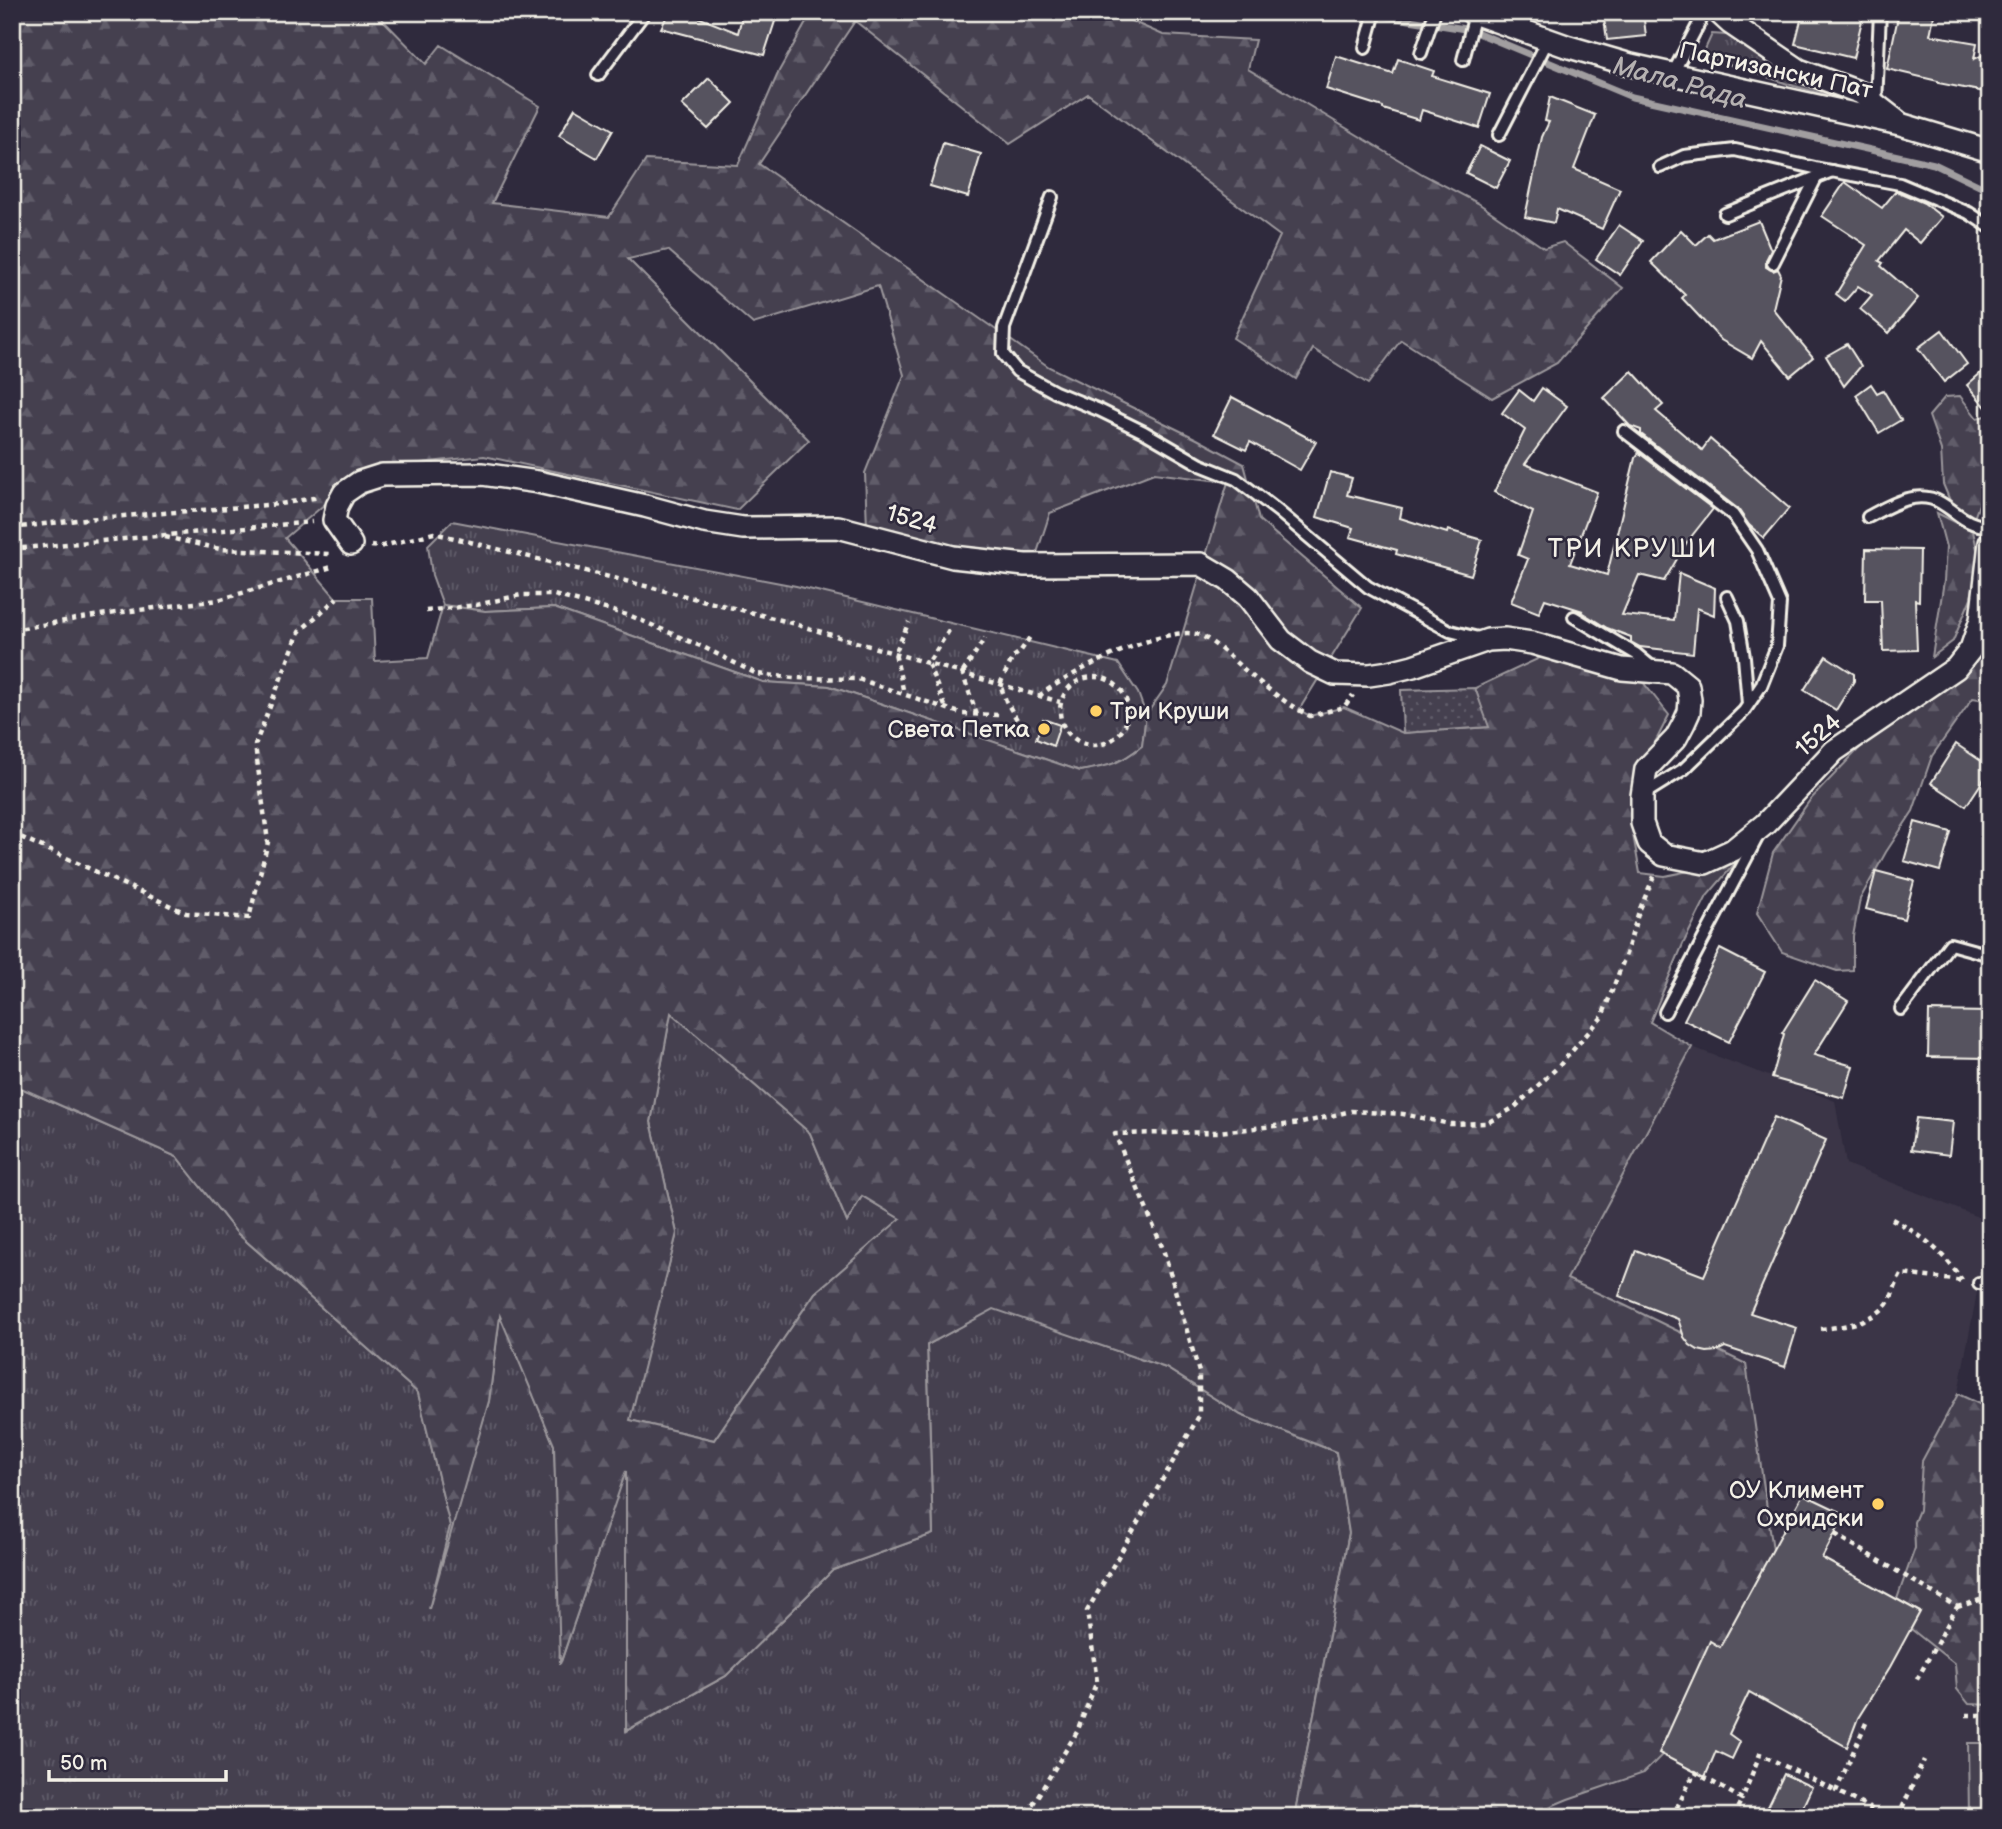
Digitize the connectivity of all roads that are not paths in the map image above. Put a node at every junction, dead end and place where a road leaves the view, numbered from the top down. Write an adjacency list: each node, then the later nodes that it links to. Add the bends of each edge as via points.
1 (645, 12): 12 (lane)
2 (1375, 12): 9 (lane)
3 (1705, 12): 13 (lane)
4 (1718, 12): 14 (street, via 1799,70 1860,93)
5 (1880, 12): 14 (lane)
6 (1434, 13): 10 (lane)
7 (1473, 16): 8 (street, Партизански Пат); 11 (lane)
8 (1545, 45): 13 (street, Партизански Пат); 16 (lane)
9 (1365, 48)
10 (1421, 53)
11 (1463, 60)
12 (598, 75)
13 (1672, 75): 15 (street, Партизански Пат)
14 (1876, 104): 15 (street)
15 (1900, 124): 17 (street, Партизански Пат)
16 (1499, 135)
17 (1990, 151)
18 (1660, 167): 19 (lane, via 1684,156 1735,150)
19 (1832, 171): 20 (lane); 23 (lane, via 1900,184)
20 (1816, 178): 22 (lane); 24 (lane)
21 (1052, 197): 32 (lane, 1524, via 1004,328 1003,354 1017,371 1236,479 1368,587 1450,631)
22 (1725, 214)
23 (1990, 226)
24 (1773, 263)
25 (1624, 431): 34 (lane, via 1733,515 1757,550 1780,603 1777,646)
26 (1868, 517): 27 (lane, via 1918,497 1938,501 1966,522)
27 (1990, 527)
28 (1990, 543): 36 (street, 1524, via 1981,620 1971,649 1956,668 1834,751)
29 (351, 544): 32 (street, 1524, via 334,520 344,493 360,482 382,475 482,474 538,482 743,528 838,527 953,557 1026,565 1201,564 1248,597 1281,640 1335,674 1369,675 1413,666)
30 (1727, 597): 34 (lane, via 1738,621)
31 (1574, 617): 33 (lane)
32 (1488, 640): 33 (street, 1524, via 1532,643 1622,669)
33 (1657, 672): 35 (street, 1524, via 1672,673 1688,686 1689,712 1676,738 1646,769)
34 (1748, 704): 35 (lane, via 1684,769)
35 (1642, 796): 36 (street, 1524, via 1642,823 1649,843 1664,855 1706,863 1733,850)
36 (1765, 824): 39 (lane)
37 (1990, 956): 38 (lane, via 1950,944)
38 (1901, 1009)
39 (1665, 1012)

